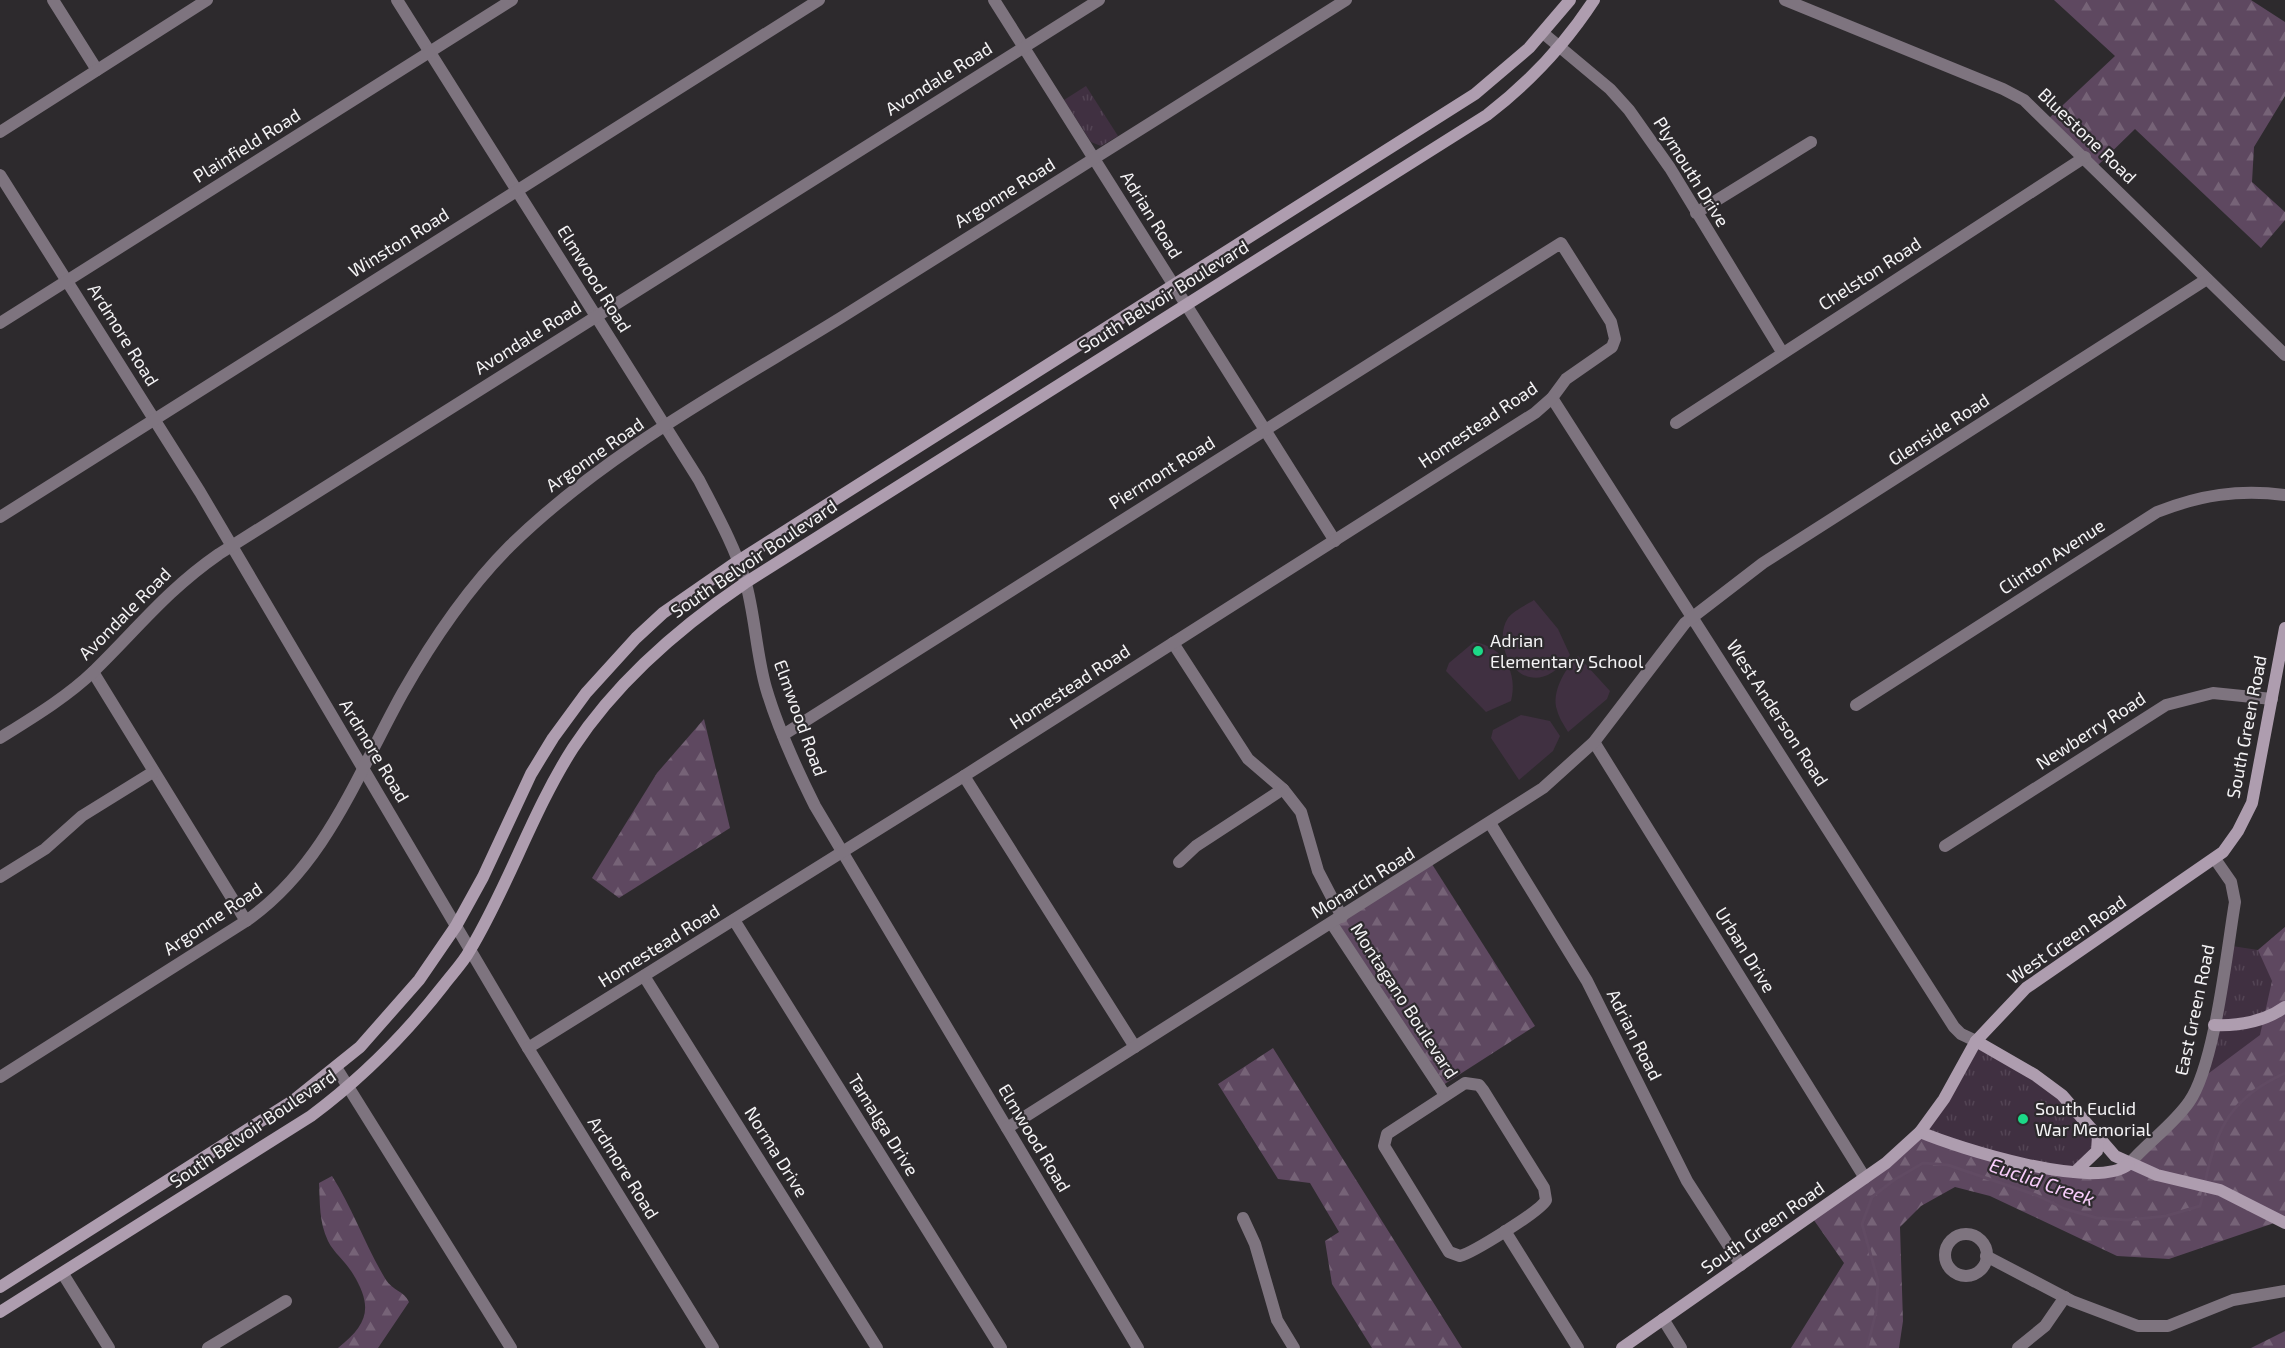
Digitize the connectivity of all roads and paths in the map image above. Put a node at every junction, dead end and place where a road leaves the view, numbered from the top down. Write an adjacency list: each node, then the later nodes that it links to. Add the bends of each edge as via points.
1 (53, 0): 16 (street)
2 (207, 0): 16 (street)
3 (397, 0): 15 (street, Elmwood Road)
4 (512, 0): 15 (street, Plainfield Road)
5 (819, 0): 22 (street, Winston Road)
6 (994, 0): 14 (street, Adrian Road)
7 (1099, 0): 14 (street, Avondale Road)
8 (1346, 0): 20 (street, Argonne Road)
9 (1570, 0): 12 (street, South Belvoir Boulevard)
10 (1594, 0): 13 (street, South Belvoir Boulevard)
11 (1785, 0): 19 (street, Bluestone Road, via 2002,88 2024,100)
12 (1543, 33): 13 (street, Plymouth Drive); 26 (street, South Belvoir Boulevard, via 1510,67 1475,94)
13 (1560, 47): 23 (street, Plymouth Drive, via 1629,110); 27 (street, South Belvoir Boulevard, via 1529,82 1487,115)
14 (1023, 48): 20 (street, Adrian Road); 28 (street, Avondale Road)
15 (429, 52): 22 (street, Elmwood Road); 25 (street, Plainfield Road)
16 (97, 70): 17 (street)
17 (0, 132)
18 (1811, 142): 23 (street)
19 (2085, 157): 24 (street, Bluestone Road); 31 (street, Chelston Road)
20 (1094, 159): 26 (street, Adrian Road); 36 (street, Argonne Road)
21 (0, 175): 25 (street, Ardmore Road)
22 (517, 189): 28 (street, Elmwood Road); 34 (street, Winston Road)
23 (1696, 213): 31 (street, Plymouth Drive)
24 (2207, 279): 32 (street, Bluestone Road); 44 (street, Glenside Road, via 1763,564)
25 (68, 281): 29 (street, Plainfield Road); 34 (street, Ardmore Road)
26 (1172, 285): 27 (street, Adrian Road); 42 (street, South Belvoir Boulevard)
27 (1185, 305): 37 (street, Adrian Road); 43 (street, South Belvoir Boulevard)
28 (596, 316): 36 (street, Elmwood Road); 41 (street, Avondale Road)
29 (0, 323)
30 (1615, 339): 33 (street, Homestead Road, via 1606,354 1566,379); 37 (street, Piermont Road, via 1611,322 1561,243)
31 (1782, 352): 35 (street, Chelston Road)
32 (2285, 356)
33 (1552, 398): 40 (street, Homestead Road, via 1535,413); 44 (street, West Anderson Road)
34 (155, 419): 39 (street, Winston Road); 41 (street, Ardmore Road)
35 (1676, 423)
36 (667, 426): 42 (street, Elmwood Road, via 716,511); 53 (street, Argonne Road, via 556,504 501,557 434,642)
37 (1266, 428): 40 (street, Adrian Road); 50 (street, Piermont Road)
38 (2285, 495): 49 (street, Clinton Avenue, via 2222,493 2157,512)
39 (0, 517)
40 (1335, 541): 46 (street, Homestead Road)
41 (232, 547): 47 (street, Avondale Road, via 169,592); 53 (street, Ardmore Road)
42 (738, 561): 43 (street, Elmwood Road); 66 (street, South Belvoir Boulevard, via 663,613 586,693 531,774)
43 (745, 582): 50 (street, Elmwood Road, via 766,689); 67 (street, South Belvoir Boulevard, via 674,635 594,719 554,779)
44 (1693, 615): 52 (street, Monarch Road); 71 (street, West Anderson Road, via 1954,1027)
45 (2285, 628): 48 (street, South Green Road)
46 (1173, 643): 55 (street, Homestead Road); 56 (street, Montagano Boulevard, via 1248,759)
47 (93, 672): 51 (street, Avondale Road, via 48,708); 54 (street)
48 (2272, 699): 58 (street, Newberry Road, via 2213,693 2166,705); 60 (street, South Green Road, via 2252,803 2238,831)
49 (1856, 705)
50 (783, 735): 59 (street, Elmwood Road, via 815,806)
51 (0, 738)
52 (1594, 742): 57 (street, Monarch Road, via 1543,788); 83 (street, Urban Drive)
53 (363, 769): 65 (street, Argonne Road, via 312,858 271,904); 66 (street, Ardmore Road)
54 (153, 772): 62 (street, via 82,816 45,849); 65 (street)
55 (964, 776): 59 (street, Homestead Road); 72 (street)
56 (1283, 789): 61 (street, via 1196,846); 64 (street, Montagano Boulevard, via 1301,812)
57 (1490, 823): 64 (street, Monarch Road); 88 (street, Adrian Road, via 1587,981 1687,1181)
58 (1945, 846)
59 (843, 851): 63 (street, Homestead Road); 78 (street, Elmwood Road)
60 (2215, 859): 70 (street, East Green Road, via 2235,895); 71 (street, West Green Road, via 2026,988)
61 (1179, 862)
62 (0, 877)
63 (734, 920): 68 (street, Homestead Road); 101 (street, Tamalga Drive)
64 (1337, 920): 72 (street, Monarch Road); 77 (street, Montagano Boulevard)
65 (246, 921): 75 (street, Argonne Road)
66 (456, 926): 67 (street, Ardmore Road); 74 (street, South Belvoir Boulevard, via 419,980)
67 (470, 951): 73 (street, Ardmore Road); 76 (street, South Belvoir Boulevard, via 387,1053)
68 (644, 976): 73 (street, Homestead Road); 100 (street, Norma Drive)
69 (2285, 1007): 70 (street, via 2246,1023)
70 (2214, 1024): 81 (street, East Green Road, via 2196,1091)
71 (1976, 1041): 79 (street, West Green Road, via 1944,1099); 80 (street, via 2046,1082 2077,1109)
72 (1135, 1047): 78 (street, Monarch Road)
73 (528, 1048): 99 (street, Ardmore Road)
74 (337, 1069): 76 (street); 90 (street, South Belvoir Boulevard, via 249,1131)
75 (0, 1077)
76 (350, 1087): 89 (street, South Belvoir Boulevard, via 311,1116); 98 (street)
77 (1445, 1095): 86 (street, Montagano Boulevard, via 1465,1083 1479,1085 1544,1188 1544,1205); 86 (street, via 1387,1134 1384,1146 1449,1252 1464,1255)
78 (1007, 1128): 102 (street, Elmwood Road)
79 (1920, 1132): 82 (street, via 2046,1169); 83 (street, South Green Road)
80 (2098, 1136): 81 (street, via 2109,1150); 82 (street, via 2097,1151)
81 (2129, 1164): 82 (street, via 2118,1170); 85 (street, via 2220,1190)
82 (2074, 1172)
83 (1865, 1178): 88 (street, South Green Road)
84 (1243, 1218): 103 (street, via 1255,1244 1277,1320)
85 (2285, 1223)
86 (1505, 1231): 104 (street)
87 (1986, 1256): 92 (street)
88 (1741, 1265): 95 (street, South Green Road)
89 (63, 1274): 94 (street, South Belvoir Boulevard); 96 (street)
90 (0, 1287)
91 (2285, 1291): 92 (street, via 2233,1300 2168,1326 2138,1326)
92 (2065, 1297): 107 (street, via 2045,1326)
93 (286, 1301): 97 (street)
94 (0, 1312)
95 (1663, 1319): 105 (street, South Green Road); 106 (street)
96 (109, 1348)
97 (208, 1348)
98 (511, 1348)
99 (713, 1348)
100 (877, 1348)
101 (1000, 1348)
102 (1138, 1348)
103 (1294, 1348)
104 (1578, 1348)
105 (1622, 1348)
106 (1681, 1348)
107 (2018, 1348)

